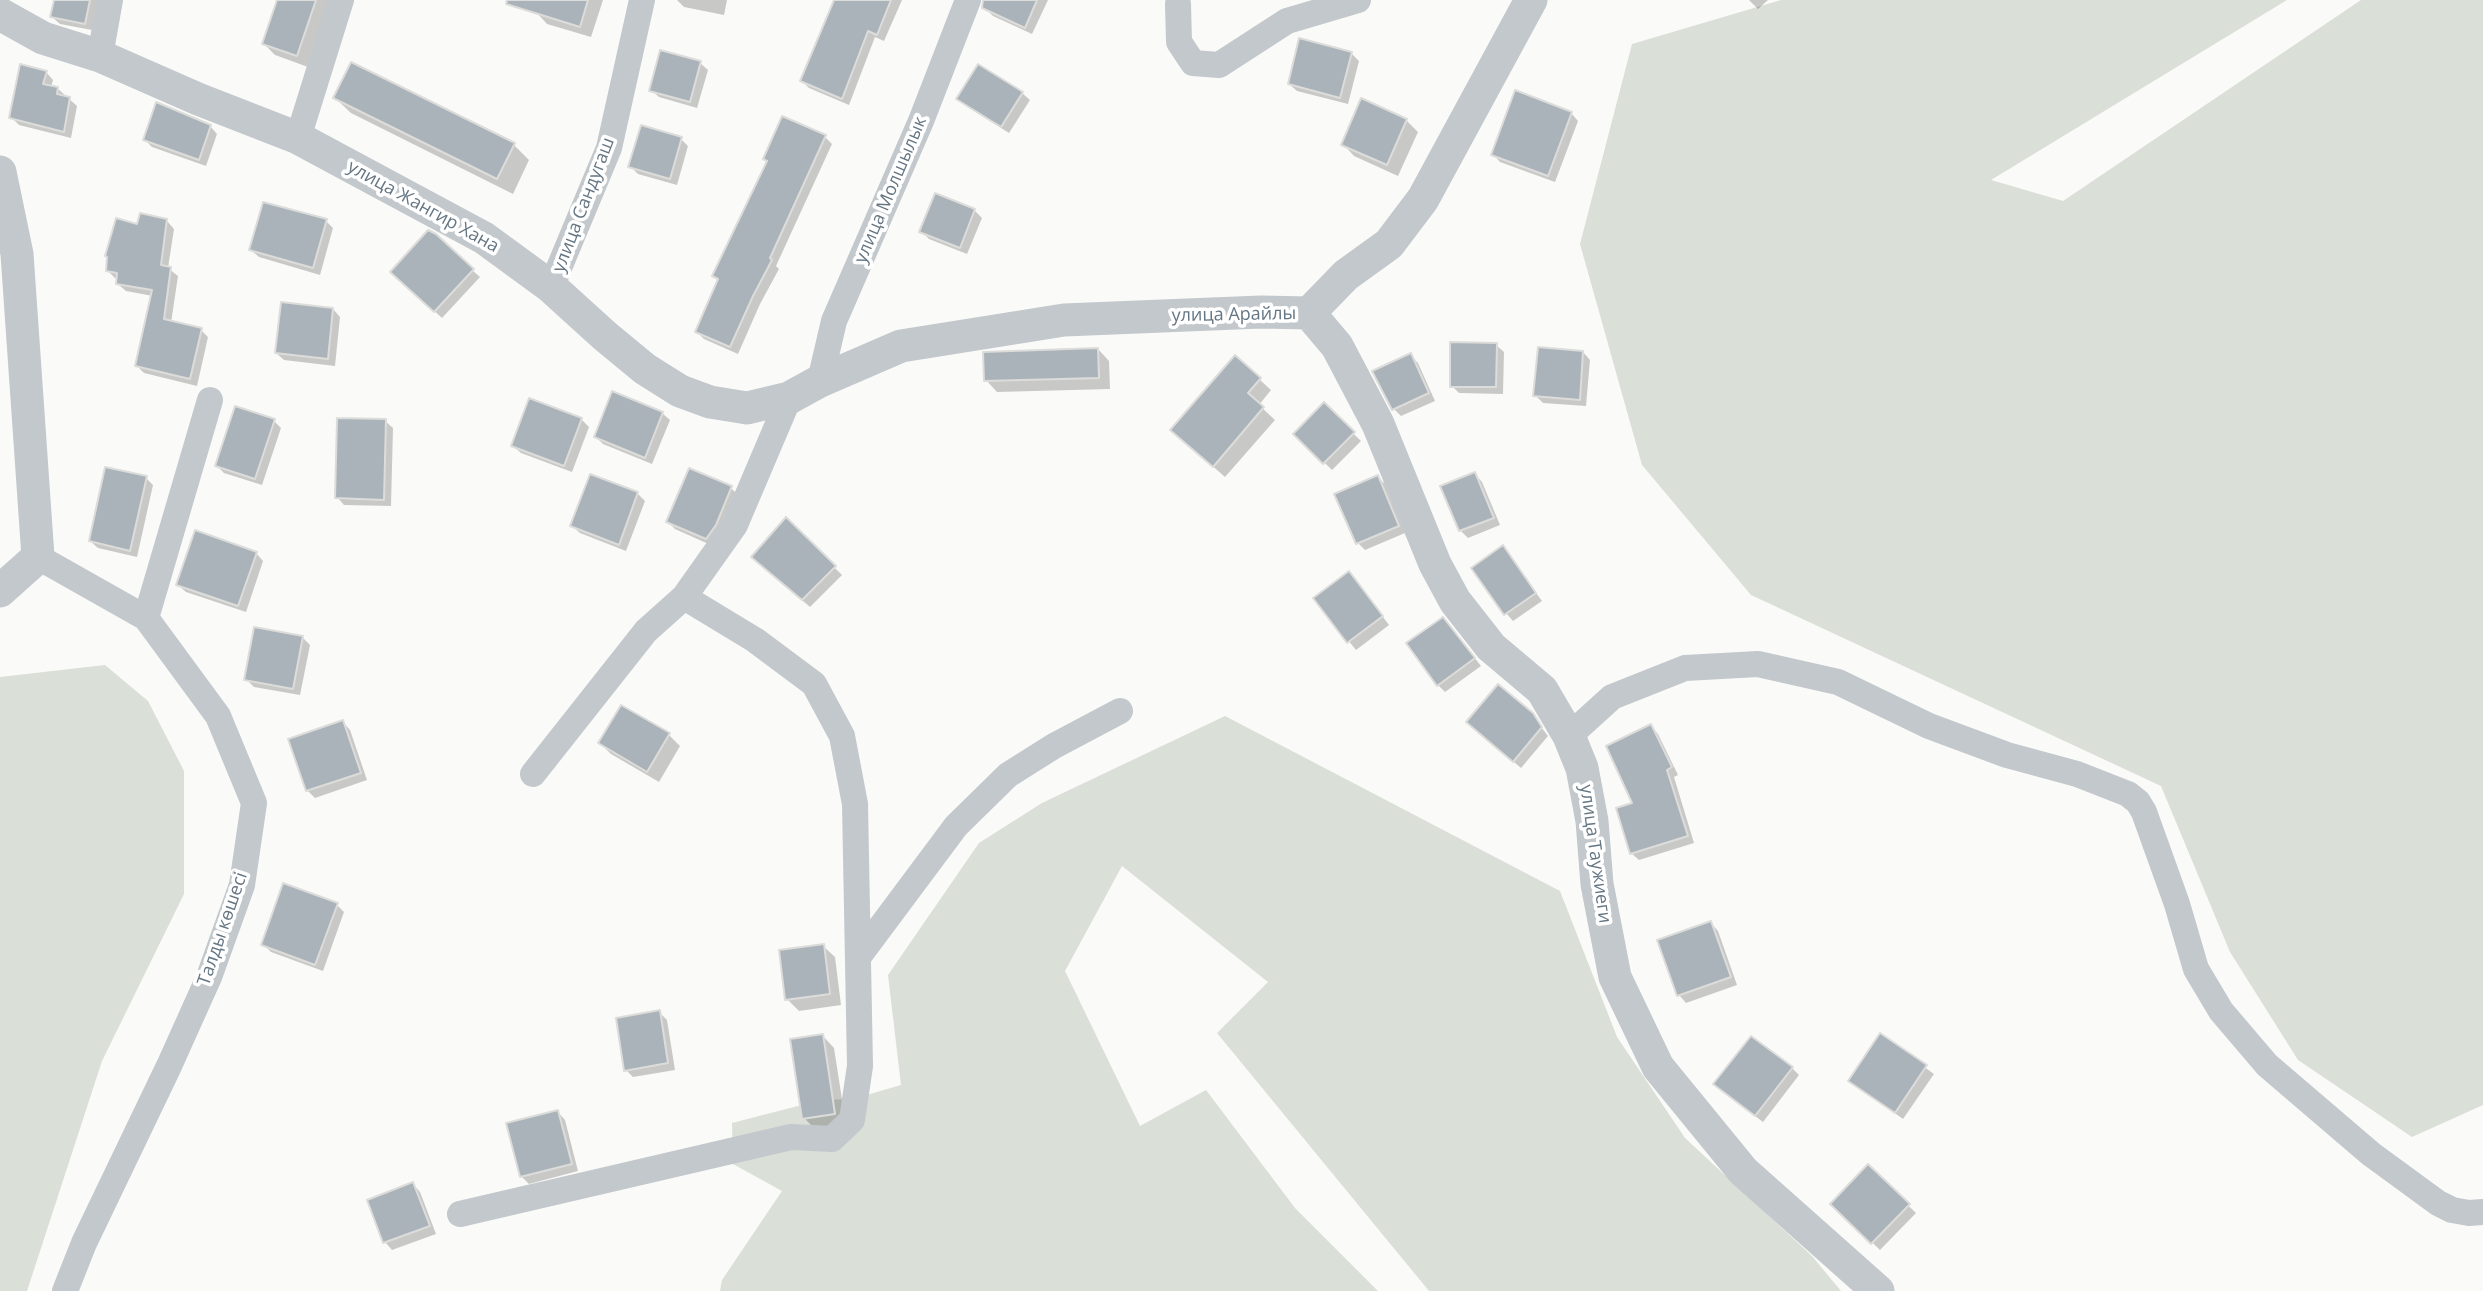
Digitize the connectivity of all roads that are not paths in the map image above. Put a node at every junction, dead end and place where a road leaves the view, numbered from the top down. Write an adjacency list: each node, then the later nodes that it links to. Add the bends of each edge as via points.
1 (110, 0): 9 (street)
2 (341, 0): 10 (street)
3 (642, 0): 12 (street, улица Сандугаш, via 609,148)
4 (968, 0): 14 (street, улица Молшылык, via 834,321)
5 (1358, 0): 7 (street, via 1287,21 1219,65 1193,63 1179,42)
6 (1531, 0): 13 (street, улица Арайлы, via 1423,199 1389,244 1346,275)
7 (1178, 4)
8 (0, 14): 9 (street, улица Жангир Хана, via 43,38)
9 (100, 56): 10 (street, улица Жангир Хана)
10 (299, 138): 12 (street, улица Жангир Хана, via 484,238)
11 (0, 172): 17 (street, via 17,254)
12 (551, 287): 15 (street, улица Жангир Хана, via 645,369 680,391 747,408)
13 (1309, 313): 14 (street, улица Арайлы, via 1064,320 901,346); 22 (street, улица Таужиеги, via 1338,346 1378,424 1435,564 1455,601 1491,647 1542,690)
14 (820, 381): 15 (street, улица Жангир Хана)
15 (789, 398): 19 (street, via 735,525)
16 (210, 400): 20 (street)
17 (38, 557): 18 (street); 20 (street, Талды көшесі)
18 (0, 591)
19 (684, 597): 23 (street, via 646,631); 24 (street, via 755,640 814,684 842,736 855,803)
20 (146, 618): 27 (street, Талды көшесі, via 218,716 254,803 242,885 209,977)
21 (1120, 711): 24 (street, via 1008,775 956,826)
22 (1569, 736): 25 (street, via 1612,697 1685,668 1758,664 1838,682 1929,726 2128,794 2144,812 2196,969 2221,1011 2267,1065 2371,1154 2438,1203 2452,1210); 28 (street, улица Таужиеги, via 1582,768 1615,977 1658,1067 1743,1171)
23 (533, 774)
24 (859, 956): 26 (street, via 860,1066 852,1120 832,1139 791,1138)
25 (2483, 1212)
26 (460, 1214)
27 (65, 1291)
28 (1878, 1291)

